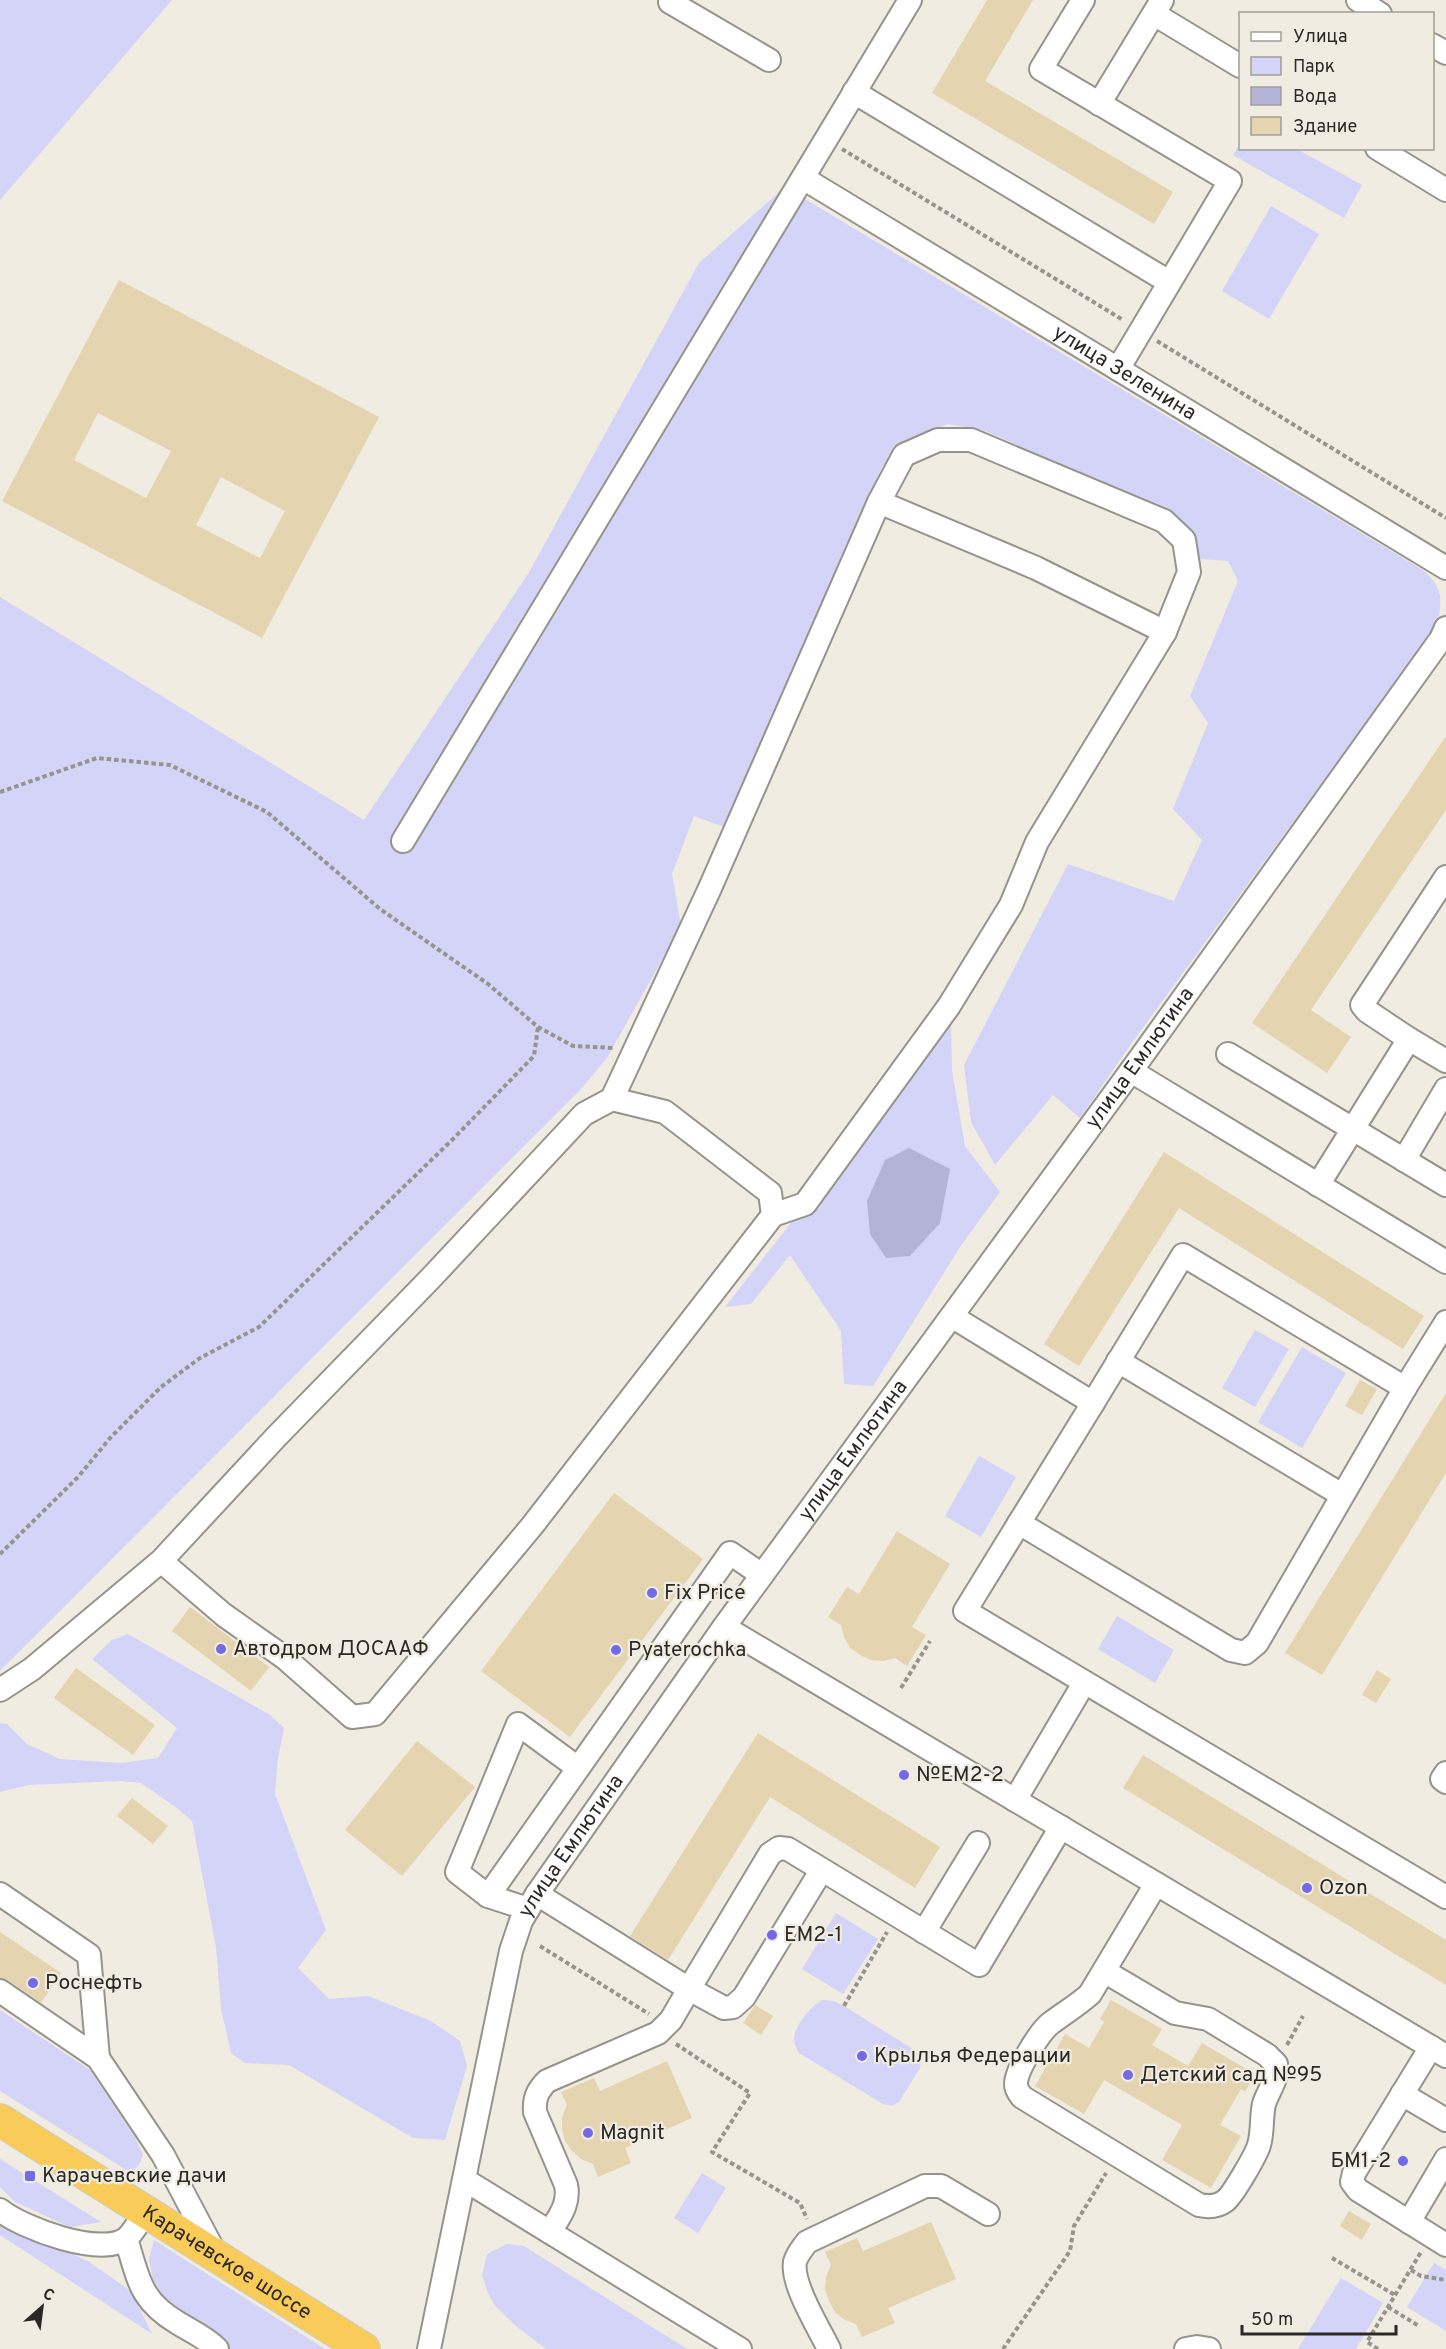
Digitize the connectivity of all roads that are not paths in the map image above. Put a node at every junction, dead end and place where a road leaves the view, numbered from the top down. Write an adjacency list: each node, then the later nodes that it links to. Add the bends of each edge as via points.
1 (910, 0): 9 (street)
2 (1083, 0): 10 (street, via 1041,69)
3 (1358, 0): 6 (street)
4 (670, 1): 7 (street)
5 (1158, 7): 8 (street); 10 (street)
6 (1377, 12)
7 (769, 60)
8 (1239, 65)
9 (854, 92): 12 (street); 14 (street)
10 (1099, 104): 14 (street, via 1230,181)
11 (1380, 150): 13 (street)
12 (803, 178): 15 (street, улица Зеленина); 20 (street)
13 (1446, 190)
14 (1169, 282): 15 (street)
15 (1118, 369): 17 (street, улица Зеленина)
16 (879, 502): 19 (street, via 1036,568); 19 (street, via 904,455 938,440 971,440 1164,521 1184,540 1189,572); 27 (street, via 710,888)
17 (1446, 567)
18 (1446, 628): 25 (street, улица Емлютина)
19 (1165, 632): 32 (street, via 1038,842 1011,905 949,1006 805,1204)
20 (403, 841)
21 (1446, 877): 22 (street, via 1362,1005)
22 (1409, 1039): 24 (street); 28 (street)
23 (1228, 1054): 28 (street)
24 (1446, 1061)
25 (1131, 1071): 30 (street); 34 (street, улица Емлютина)
26 (1446, 1089): 29 (street)
27 (612, 1099): 32 (street, via 665,1112 770,1193); 41 (street, via 584,1114)
28 (1353, 1130): 29 (street); 30 (street)
29 (1404, 1160): 31 (street)
30 (1318, 1185): 33 (street)
31 (1446, 1185)
32 (773, 1215): 41 (street, via 532,1526 375,1713 352,1717 285,1658 224,1615)
33 (1446, 1262)
34 (953, 1317): 38 (street); 42 (street, улица Емлютина)
35 (1446, 1322): 37 (street)
36 (1118, 1361): 37 (street, via 1183,1255); 38 (street); 39 (street)
37 (1405, 1388): 39 (street)
38 (1093, 1403): 40 (street)
39 (1342, 1495): 40 (street, via 1257,1643 1245,1653 1231,1650)
40 (1019, 1523): 44 (street, via 965,1611)
41 (160, 1561): 45 (street, via 32,1669)
42 (762, 1575): 43 (street, улица Емлютина); 46 (street, via 730,1553)
43 (724, 1627): 48 (street, улица Емлютина); 50 (street)
44 (1084, 1683): 50 (street); 57 (street)
45 (0, 1690)
46 (581, 1764): 48 (street); 56 (street); 56 (street, via 518,1724 457,1872)
47 (1446, 1773): 49 (street, via 1442,1779)
48 (614, 1782): 58 (street, улица Емлютина)
49 (1446, 1782)
50 (1015, 1800): 51 (street)
51 (1061, 1827): 54 (street); 59 (street, via 979,1965)
52 (978, 1843): 59 (street)
53 (821, 1871): 59 (street); 61 (street, via 740,2002 724,2008); 61 (street, via 788,1849 778,1848 770,1854)
54 (1156, 1884): 60 (street); 63 (street)
55 (0, 1894): 64 (street, via 88,1955)
56 (488, 1896): 58 (street)
57 (1446, 1897)
58 (532, 1902): 61 (street); 69 (street, улица Емлютина, via 511,1951)
59 (924, 1932)
60 (1104, 1971): 60 (street, via 1090,1994 1041,2034 1018,2074 1017,2089 1022,2097 1199,2205 1208,2207 1226,2200 1256,2153 1276,2064 1208,2019 1175,2013)
61 (689, 1989): 74 (street, via 663,2030 547,2081 537,2093 535,2112 568,2194)
62 (0, 1991): 64 (street)
63 (1438, 2051): 65 (street)
64 (98, 2058): 77 (street, via 164,2155)
65 (1402, 2094): 67 (street); 73 (street, via 1352,2182 1358,2190)
66 (0, 2120): 70 (highway, Карачевское шоссе)
67 (1446, 2120)
68 (1446, 2159): 73 (street)
69 (465, 2180): 74 (street); 80 (street, улица Емлютина)
70 (147, 2212): 75 (street); 77 (highway, Карачевское шоссе)
71 (988, 2214): 82 (street, via 941,2186 925,2186 807,2242 798,2254 796,2279)
72 (2, 2215): 75 (street, via 64,2241 99,2245)
73 (1409, 2222): 76 (street)
74 (550, 2232): 81 (street)
75 (126, 2239): 78 (street, via 149,2302)
76 (1438, 2240)
77 (217, 2257): 79 (highway, Карачевское шоссе)
78 (217, 2349)
79 (364, 2349)
80 (429, 2349)
81 (740, 2349)
82 (829, 2349)
83 (1185, 2349): 84 (street)
84 (1209, 2349)

